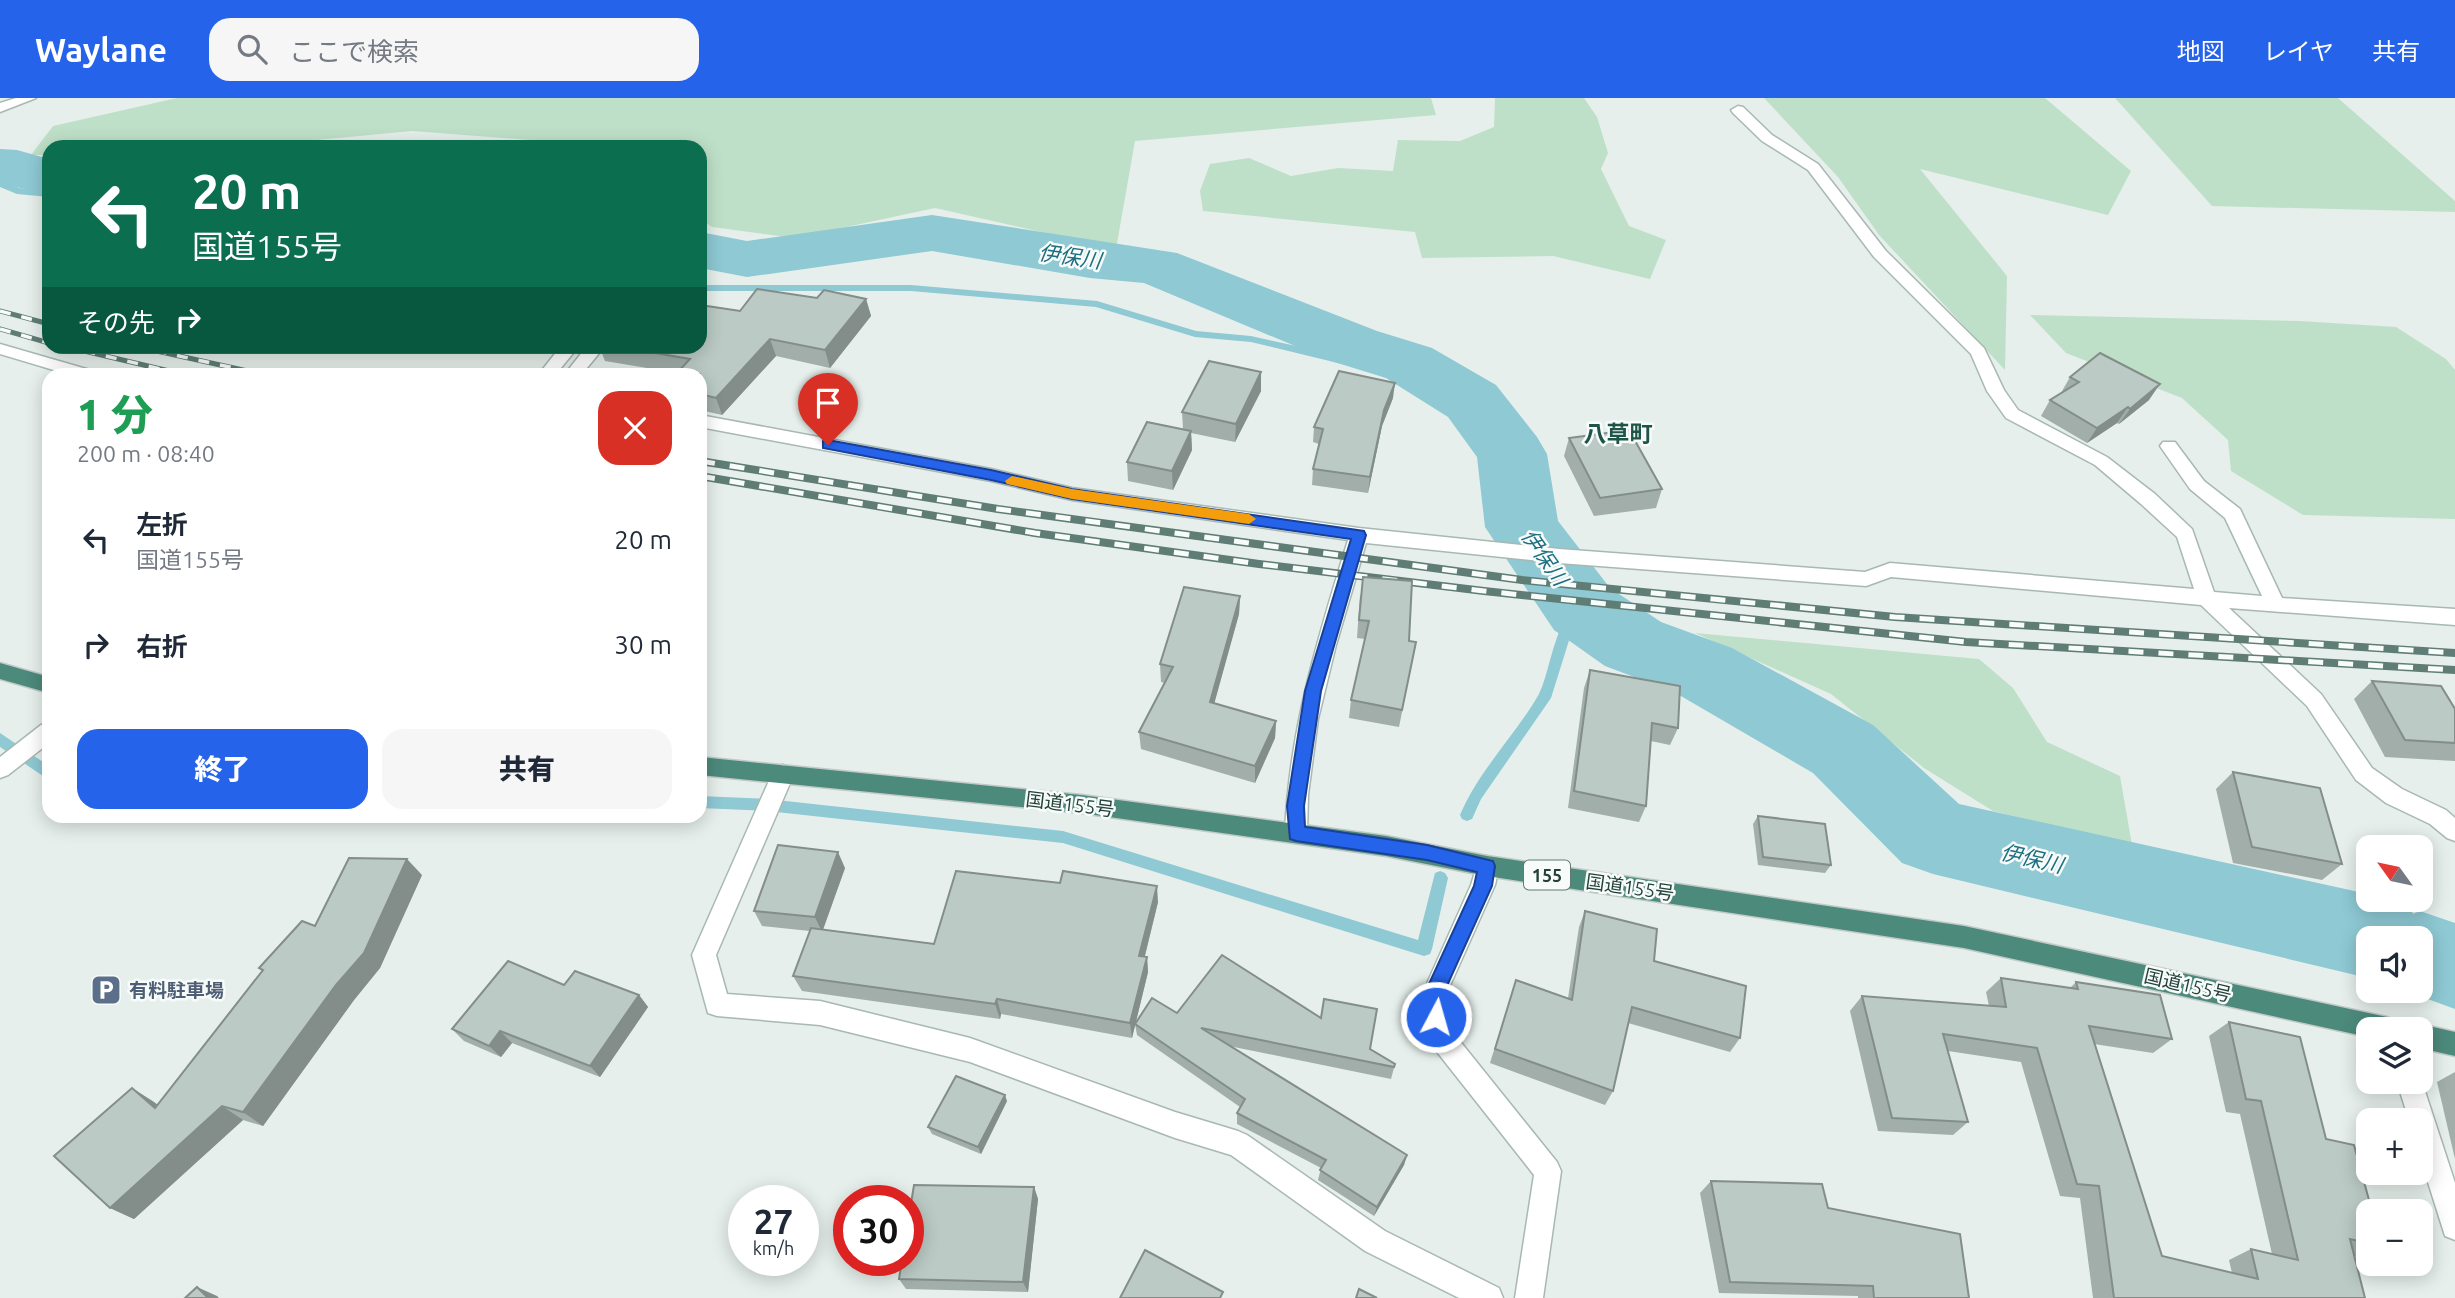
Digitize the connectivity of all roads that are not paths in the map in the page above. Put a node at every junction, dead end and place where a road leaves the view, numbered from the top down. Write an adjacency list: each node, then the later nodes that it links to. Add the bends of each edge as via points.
1 (29, 98): 2 (street)
2 (0, 108)
3 (1738, 110): 13 (street, via 1767,138 1813,167 1880,254 1978,352 2012,414 2101,461 2185,534)
4 (0, 349): 7 (street)
5 (564, 354): 8 (street)
6 (590, 354): 9 (street)
7 (64, 368)
8 (552, 368)
9 (578, 368)
10 (707, 422): 12 (street, via 1072,494)
11 (2169, 446): 14 (street, via 2197,485 2234,514)
12 (1359, 535): 13 (street, via 1559,556 1866,579 1890,570); 23 (street, via 1313,691)
13 (2207, 599): 14 (street); 22 (street, via 2314,700 2364,774)
14 (2275, 604): 15 (street)
15 (2455, 617)
16 (0, 671): 17 (highway)
17 (42, 683)
18 (42, 736): 20 (street)
19 (707, 767): 21 (highway, 国道155号 / 155)
20 (0, 769)
21 (783, 774): 23 (highway, 国道155号 / 155, via 1081,804); 30 (street, via 704,955 717,1005 820,1013 970,1050 1238,1144 1374,1241)
22 (2455, 831)
23 (1296, 834): 24 (highway, 国道155号 / 155)
24 (1487, 866): 25 (highway, 国道155号 / 155, via 1964,937); 31 (street, via 1483,886 1432,999 1439,1035 1548,1171)
25 (2356, 1022)
26 (2433, 1039): 27 (highway)
27 (2455, 1044)
28 (2414, 1094): 29 (street)
29 (2455, 1226)
30 (1489, 1298)
31 (1530, 1298)

